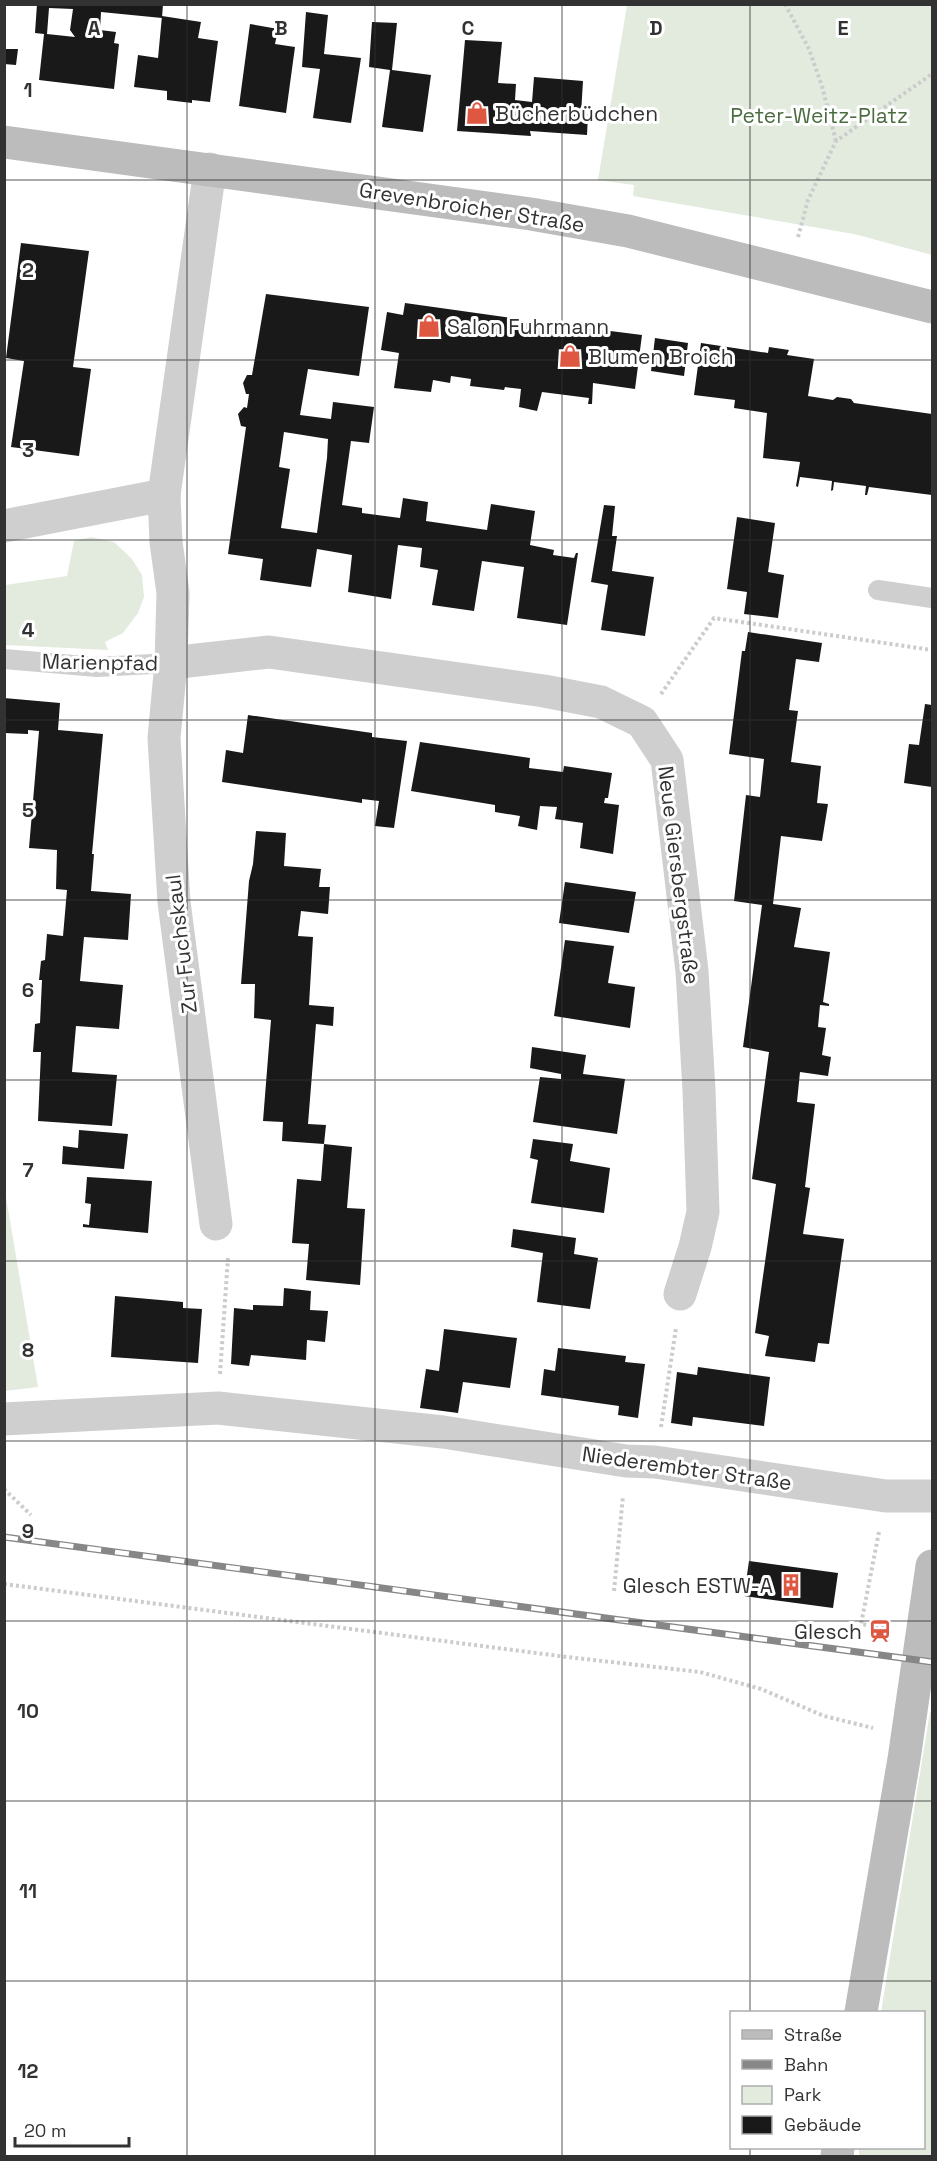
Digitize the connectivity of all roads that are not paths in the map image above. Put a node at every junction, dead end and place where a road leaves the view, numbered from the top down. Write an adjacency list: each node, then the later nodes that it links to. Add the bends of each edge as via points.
1 (4, 141): 2 (main road, Grevenbroicher Straße)
2 (210, 169): 3 (main road, Grevenbroicher Straße, via 628,231); 4 (street, Marienpfad)
3 (933, 307)
4 (164, 495): 5 (street); 9 (street, Marienpfad, via 173,592)
5 (4, 526)
6 (878, 590): 7 (lane)
7 (933, 598)
8 (4, 660): 9 (lane, Marienpfad, via 97,667)
9 (171, 663): 10 (street, Zur Fuchskaul, via 164,738 174,902); 11 (street, Neue Giersbergstraße, via 268,652 544,691 601,702 642,722 667,760 692,971 703,1212)
10 (216, 1224)
11 (680, 1294)
12 (4, 1419): 13 (street, Niederembter Straße, via 218,1408 443,1432 886,1496)
13 (933, 1496)
14 (933, 1566): 15 (main road)
15 (861, 2011)

